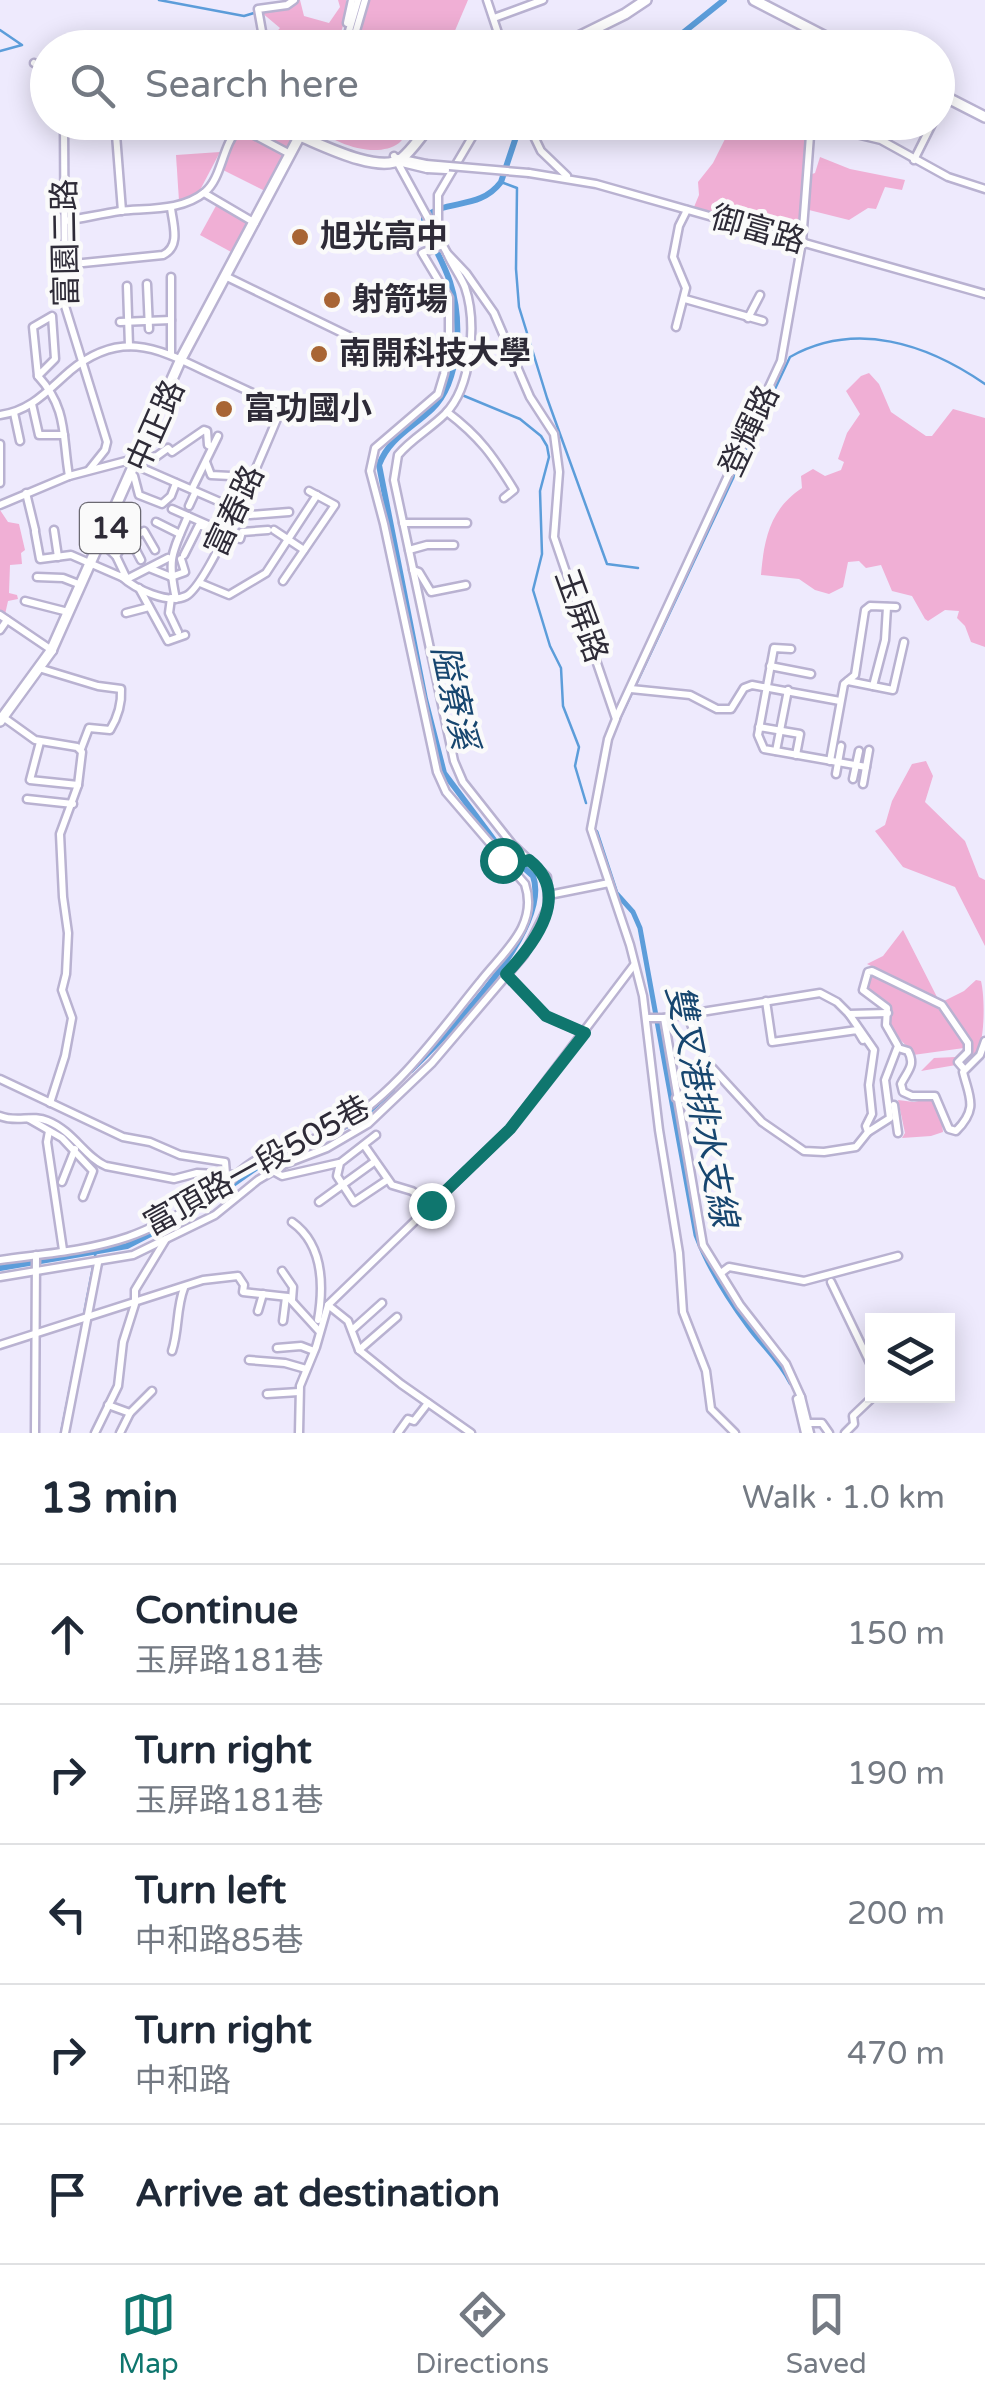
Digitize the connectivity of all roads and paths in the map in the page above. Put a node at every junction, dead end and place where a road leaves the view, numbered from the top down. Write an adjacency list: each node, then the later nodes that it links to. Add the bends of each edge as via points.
1 (294, 0): 8 (street, via 258,9)
2 (358, 0): 9 (street)
3 (487, 0): 7 (street)
4 (544, 0): 7 (street)
5 (649, 0): 11 (main road); 12 (main road)
6 (754, 0): 13 (main road)
7 (494, 18): 10 (street)
8 (262, 30)
9 (351, 30)
10 (498, 30)
11 (593, 30)
12 (601, 30)
13 (812, 30)
14 (955, 102): 15 (main road)
15 (985, 117)
16 (64, 140): 42 (street, 富園二路)
17 (116, 140): 40 (street)
18 (229, 140): 38 (street)
19 (266, 140): 30 (street)
20 (298, 140): 30 (main road, 中正路 / 14)
21 (299, 140): 43 (main road, 中正路 / 14)
22 (323, 140): 31 (main road, via 347,156)
23 (414, 140): 31 (main road)
24 (471, 140): 44 (street, via 437,202)
25 (534, 140): 29 (street)
26 (810, 140): 45 (street, 登輝路)
27 (881, 140): 32 (street)
28 (925, 140): 32 (street)
29 (540, 151): 34 (street); 35 (street)
30 (290, 154): 43 (main road, 中正路 / 14)
31 (397, 159): 33 (street); 36 (street)
32 (914, 160): 37 (street)
33 (426, 167): 34 (street, 御富路, bridge); 36 (street)
34 (530, 175): 35 (street, 御富路)
35 (570, 180): 41 (street, 御富路)
36 (412, 188): 44 (street, 玉屏路)
37 (985, 188)
38 (204, 193): 39 (street); 43 (street)
39 (171, 208): 40 (street); 47 (street, via 171,251)
40 (122, 211): 42 (street)
41 (686, 211): 45 (street, 御富路); 54 (street, via 673,257)
42 (65, 221): 47 (street, 富園二路)
43 (255, 224): 49 (main road, 中正路 / 14)
44 (437, 234): 46 (street, 玉屏路)
45 (802, 244): 53 (street, 御富路); 137 (street, 登輝路, via 778,369)
46 (443, 248): 68 (street, via 470,312 465,370); 140 (street, 玉屏路, via 494,314 530,397 556,425 554,537); 161 (street, 富頂路一段505巷, via 423,253 450,305 450,346 438,394 375,448 370,471 436,772)
47 (63, 265): 64 (street, 富園二路, via 67,318)
48 (172, 277): 56 (street)
49 (226, 277): 62 (street); 63 (main road, 中正路 / 14)
50 (147, 284): 59 (street)
51 (127, 286): 57 (street)
52 (760, 294): 55 (street)
53 (985, 295)
54 (685, 299): 55 (street); 60 (street)
55 (748, 318): 58 (street)
56 (170, 320): 59 (street); 63 (street)
57 (124, 322): 59 (street); 61 (street)
58 (763, 322)
59 (149, 325)
60 (676, 327)
61 (130, 346): 63 (street); 64 (street)
62 (390, 356)
63 (179, 358): 77 (main road, 中正路 / 14); 80 (street, 富春路, via 282,407)
64 (84, 360): 66 (street); 78 (street, 富園二路, via 107,442)
65 (38, 376): 65 (street, via 55,360 52,316 33,327); 66 (street)
66 (50, 389): 67 (street); 71 (street)
67 (32, 404): 69 (street); 71 (street, via 39,435)
68 (447, 412): 85 (street, via 476,433 509,482 514,490); 93 (street, via 396,459)
69 (14, 413): 70 (street); 73 (street)
70 (0, 414)
71 (64, 436): 79 (street)
72 (218, 436): 75 (street)
73 (20, 441)
74 (0, 444): 81 (street)
75 (212, 447): 76 (street); 77 (street, via 204,430)
76 (206, 461): 80 (street, via 210,475); 83 (street)
77 (137, 466): 78 (street, via 118,462); 82 (street); 82 (street, via 139,494 162,504); 100 (main road, 中正路 / 14)
78 (90, 470): 79 (street)
79 (69, 476): 84 (street)
80 (250, 477): 89 (street, 富春路)
81 (0, 483)
82 (176, 483): 83 (street)
83 (194, 491): 87 (street); 89 (street)
84 (26, 493): 86 (street); 107 (street, via 40,559)
85 (504, 498)
86 (0, 502)
87 (189, 506)
88 (172, 509): 91 (street)
89 (236, 510): 90 (street); 97 (street, 富春路)
90 (289, 512)
91 (188, 516): 96 (street); 97 (street)
92 (156, 522): 96 (street)
93 (404, 523): 94 (street); 104 (street)
94 (467, 523)
95 (54, 530): 107 (street)
96 (180, 534): 114 (street)
97 (224, 534): 99 (street, via 240,539 242,532 271,530); 114 (street, via 199,525 183,557 185,572); 117 (street, 富春路)
98 (130, 540): 102 (street, via 144,531); 105 (street); 108 (street)
99 (288, 540): 103 (street); 103 (street, via 313,493 334,505); 110 (street)
100 (101, 543): 105 (street); 109 (main road, 中正路 / 14)
101 (454, 545): 104 (street)
102 (154, 550)
103 (304, 550): 110 (street, via 286,578)
104 (409, 550): 112 (street)
105 (116, 556): 116 (street)
106 (168, 558): 111 (street)
107 (55, 559): 109 (street, via 72,555); 115 (street)
108 (142, 560)
109 (92, 563): 116 (street); 118 (main road, 中正路 / 14); 130 (main road, 中正路 / 14)
110 (273, 564): 117 (street, via 229,595)
111 (149, 568): 114 (street); 116 (street)
112 (414, 570): 119 (street, via 431,592); 160 (street, via 454,761 463,782)
113 (37, 576): 115 (street)
114 (170, 577): 121 (street)
115 (63, 578): 118 (street)
116 (124, 578): 120 (street); 121 (street)
117 (200, 583): 121 (street, 富春路)
118 (81, 585): 124 (main road, 中正路 / 14)
119 (466, 585)
120 (138, 587): 121 (street); 123 (street)
121 (174, 599): 123 (street, via 169,612 181,634 168,640)
122 (25, 602): 124 (street)
123 (149, 607): 125 (street)
124 (68, 612): 130 (main road, 中正路 / 14)
125 (126, 613)
126 (4, 618): 127 (street); 130 (street)
127 (0, 629)
128 (904, 642): 136 (street, via 893,690)
129 (791, 649): 131 (street, via 774,648)
130 (53, 651): 132 (main road, 中正路 / 14); 141 (main road, 中正路 / 14)
131 (770, 666): 133 (street); 135 (street)
132 (42, 669): 141 (main road, 中正路 / 14); 146 (street, via 121,689 113,726 89,728)
133 (811, 674)
134 (847, 681): 136 (street); 136 (street, via 855,675 865,610 892,607); 139 (street)
135 (766, 686): 137 (street, via 748,685 726,710 690,695); 138 (street); 142 (street)
136 (873, 686)
137 (630, 688): 140 (street, 登輝路)
138 (788, 690): 139 (street); 143 (street)
139 (840, 702): 151 (street)
140 (616, 719): 162 (street, via 591,815)
141 (2, 722): 144 (street)
142 (759, 727): 143 (street); 149 (street, via 764,749)
143 (780, 730): 149 (street); 150 (street, via 800,734)
144 (40, 742): 146 (street); 157 (street, via 30,780)
145 (842, 746): 151 (street)
146 (81, 749): 157 (street)
147 (870, 750): 153 (street)
148 (859, 751): 152 (street)
149 (776, 752): 150 (street)
150 (796, 755): 151 (street)
151 (834, 762): 152 (street); 154 (street)
152 (856, 766): 153 (street); 155 (street)
153 (866, 767): 156 (street)
154 (836, 774)
155 (853, 778)
156 (862, 784)
157 (78, 785): 159 (street)
158 (27, 799): 159 (street)
159 (73, 804): 180 (street, via 60,848 68,933 62,990 72,1018)
160 (528, 860): 161 (street); 163 (street, via 547,878)
161 (508, 866): 191 (street, 富頂路一段505巷, via 527,891 525,922 438,1034 380,1096 340,1126)
162 (609, 882): 163 (street); 164 (street)
163 (549, 895): 165 (street, via 534,938)
164 (635, 964): 170 (street); 172 (street)
165 (506, 974): 172 (street, via 546,1016); 190 (street, via 402,1094)
166 (766, 1001): 168 (street); 169 (street, via 820,993); 173 (street, via 772,1042 856,1030)
167 (888, 1012): 169 (street); 175 (street, via 886,1025); 176 (street, via 864,990 869,971 942,1005 968,1043 958,1062)
168 (687, 1014): 171 (street); 186 (street, via 706,1062 797,1148 856,1147)
169 (849, 1014): 173 (street)
170 (647, 1018): 171 (street); 254 (street, via 683,1312 706,1371 711,1410)
171 (664, 1018): 179 (street)
172 (585, 1033): 204 (street, via 510,1129)
173 (866, 1039): 186 (street, via 874,1050)
174 (985, 1041): 176 (street)
175 (898, 1048): 176 (street, via 911,1058 903,1092 935,1096 954,1131 972,1104); 177 (street)
176 (964, 1070)
177 (887, 1072): 183 (street, via 891,1115); 183 (street, via 897,1135)
178 (0, 1078): 180 (street)
179 (676, 1098): 184 (street, via 707,1110); 214 (street, via 698,1229)
180 (50, 1103): 196 (street, via 123,1137 225,1162)
181 (0, 1116): 182 (street)
182 (28, 1119): 185 (street); 196 (street, via 58,1126 106,1166 174,1179)
183 (879, 1126): 186 (street)
184 (706, 1128)
185 (49, 1130): 189 (street); 207 (street)
186 (868, 1132)
187 (376, 1135): 188 (street)
188 (364, 1145): 192 (street); 193 (street)
189 (75, 1149): 200 (street); 202 (street, via 93,1171)
190 (321, 1151): 194 (street); 195 (street)
191 (260, 1159): 197 (street, 富頂路一段505巷); 198 (street)
192 (374, 1162): 199 (street); 201 (street)
193 (340, 1163): 194 (street); 201 (street)
194 (329, 1165): 195 (street, via 282,1176)
195 (274, 1171): 198 (street)
196 (226, 1174): 197 (street)
197 (236, 1175): 207 (street, 富頂路一段505巷, via 208,1199 134,1234)
198 (263, 1176): 206 (street, via 220,1212)
199 (387, 1180): 201 (street, via 354,1202); 204 (street)
200 (62, 1182)
201 (342, 1185): 203 (street)
202 (83, 1197)
203 (319, 1202)
204 (431, 1205): 222 (street)
205 (292, 1222): 227 (street, via 307,1234 320,1268)
206 (166, 1239): 211 (street); 221 (street, via 135,1290)
207 (62, 1250): 208 (street, 富頂路一段505巷)
208 (36, 1256): 210 (street, 富頂路一段505巷); 212 (street)
209 (898, 1256): 214 (street, via 804,1281 729,1267)
210 (0, 1260)
211 (96, 1263): 212 (street); 225 (street)
212 (38, 1270): 215 (street); 229 (street)
213 (282, 1271): 219 (street, via 293,1287)
214 (722, 1274): 241 (street)
215 (0, 1278)
216 (831, 1282): 235 (street)
217 (184, 1287): 218 (street, via 238,1276 246,1281 243,1292); 221 (street); 232 (street)
218 (263, 1294): 219 (street); 223 (street)
219 (289, 1299): 226 (street); 227 (street)
220 (382, 1302): 228 (street)
221 (135, 1304): 225 (street); 244 (street)
222 (328, 1305): 227 (street); 228 (street)
223 (258, 1311)
224 (397, 1317): 233 (street)
225 (86, 1319): 229 (street); 248 (street)
226 (283, 1321)
227 (320, 1329): 234 (street)
228 (351, 1331): 233 (street)
229 (37, 1333): 230 (street); 247 (street)
230 (0, 1345)
231 (277, 1348): 234 (street)
232 (172, 1350)
233 (359, 1350): 242 (street)
234 (314, 1351): 237 (street)
235 (865, 1352)
236 (249, 1360): 237 (street)
237 (306, 1369): 239 (street)
238 (152, 1392): 245 (street)
239 (300, 1392): 240 (street); 251 (street)
240 (266, 1394)
241 (802, 1397): 246 (street); 255 (street, via 797,1399)
242 (428, 1403): 252 (street); 253 (street)
243 (866, 1403): 257 (street)
244 (108, 1405): 245 (street); 249 (street)
245 (130, 1413): 250 (street)
246 (808, 1423): 255 (street); 256 (street, via 822,1424)
247 (35, 1433)
248 (65, 1433)
249 (95, 1433)
250 (120, 1433)
251 (298, 1433)
252 (398, 1433)
253 (471, 1433)
254 (735, 1433)
255 (807, 1433)
256 (829, 1433)
257 (846, 1433)

